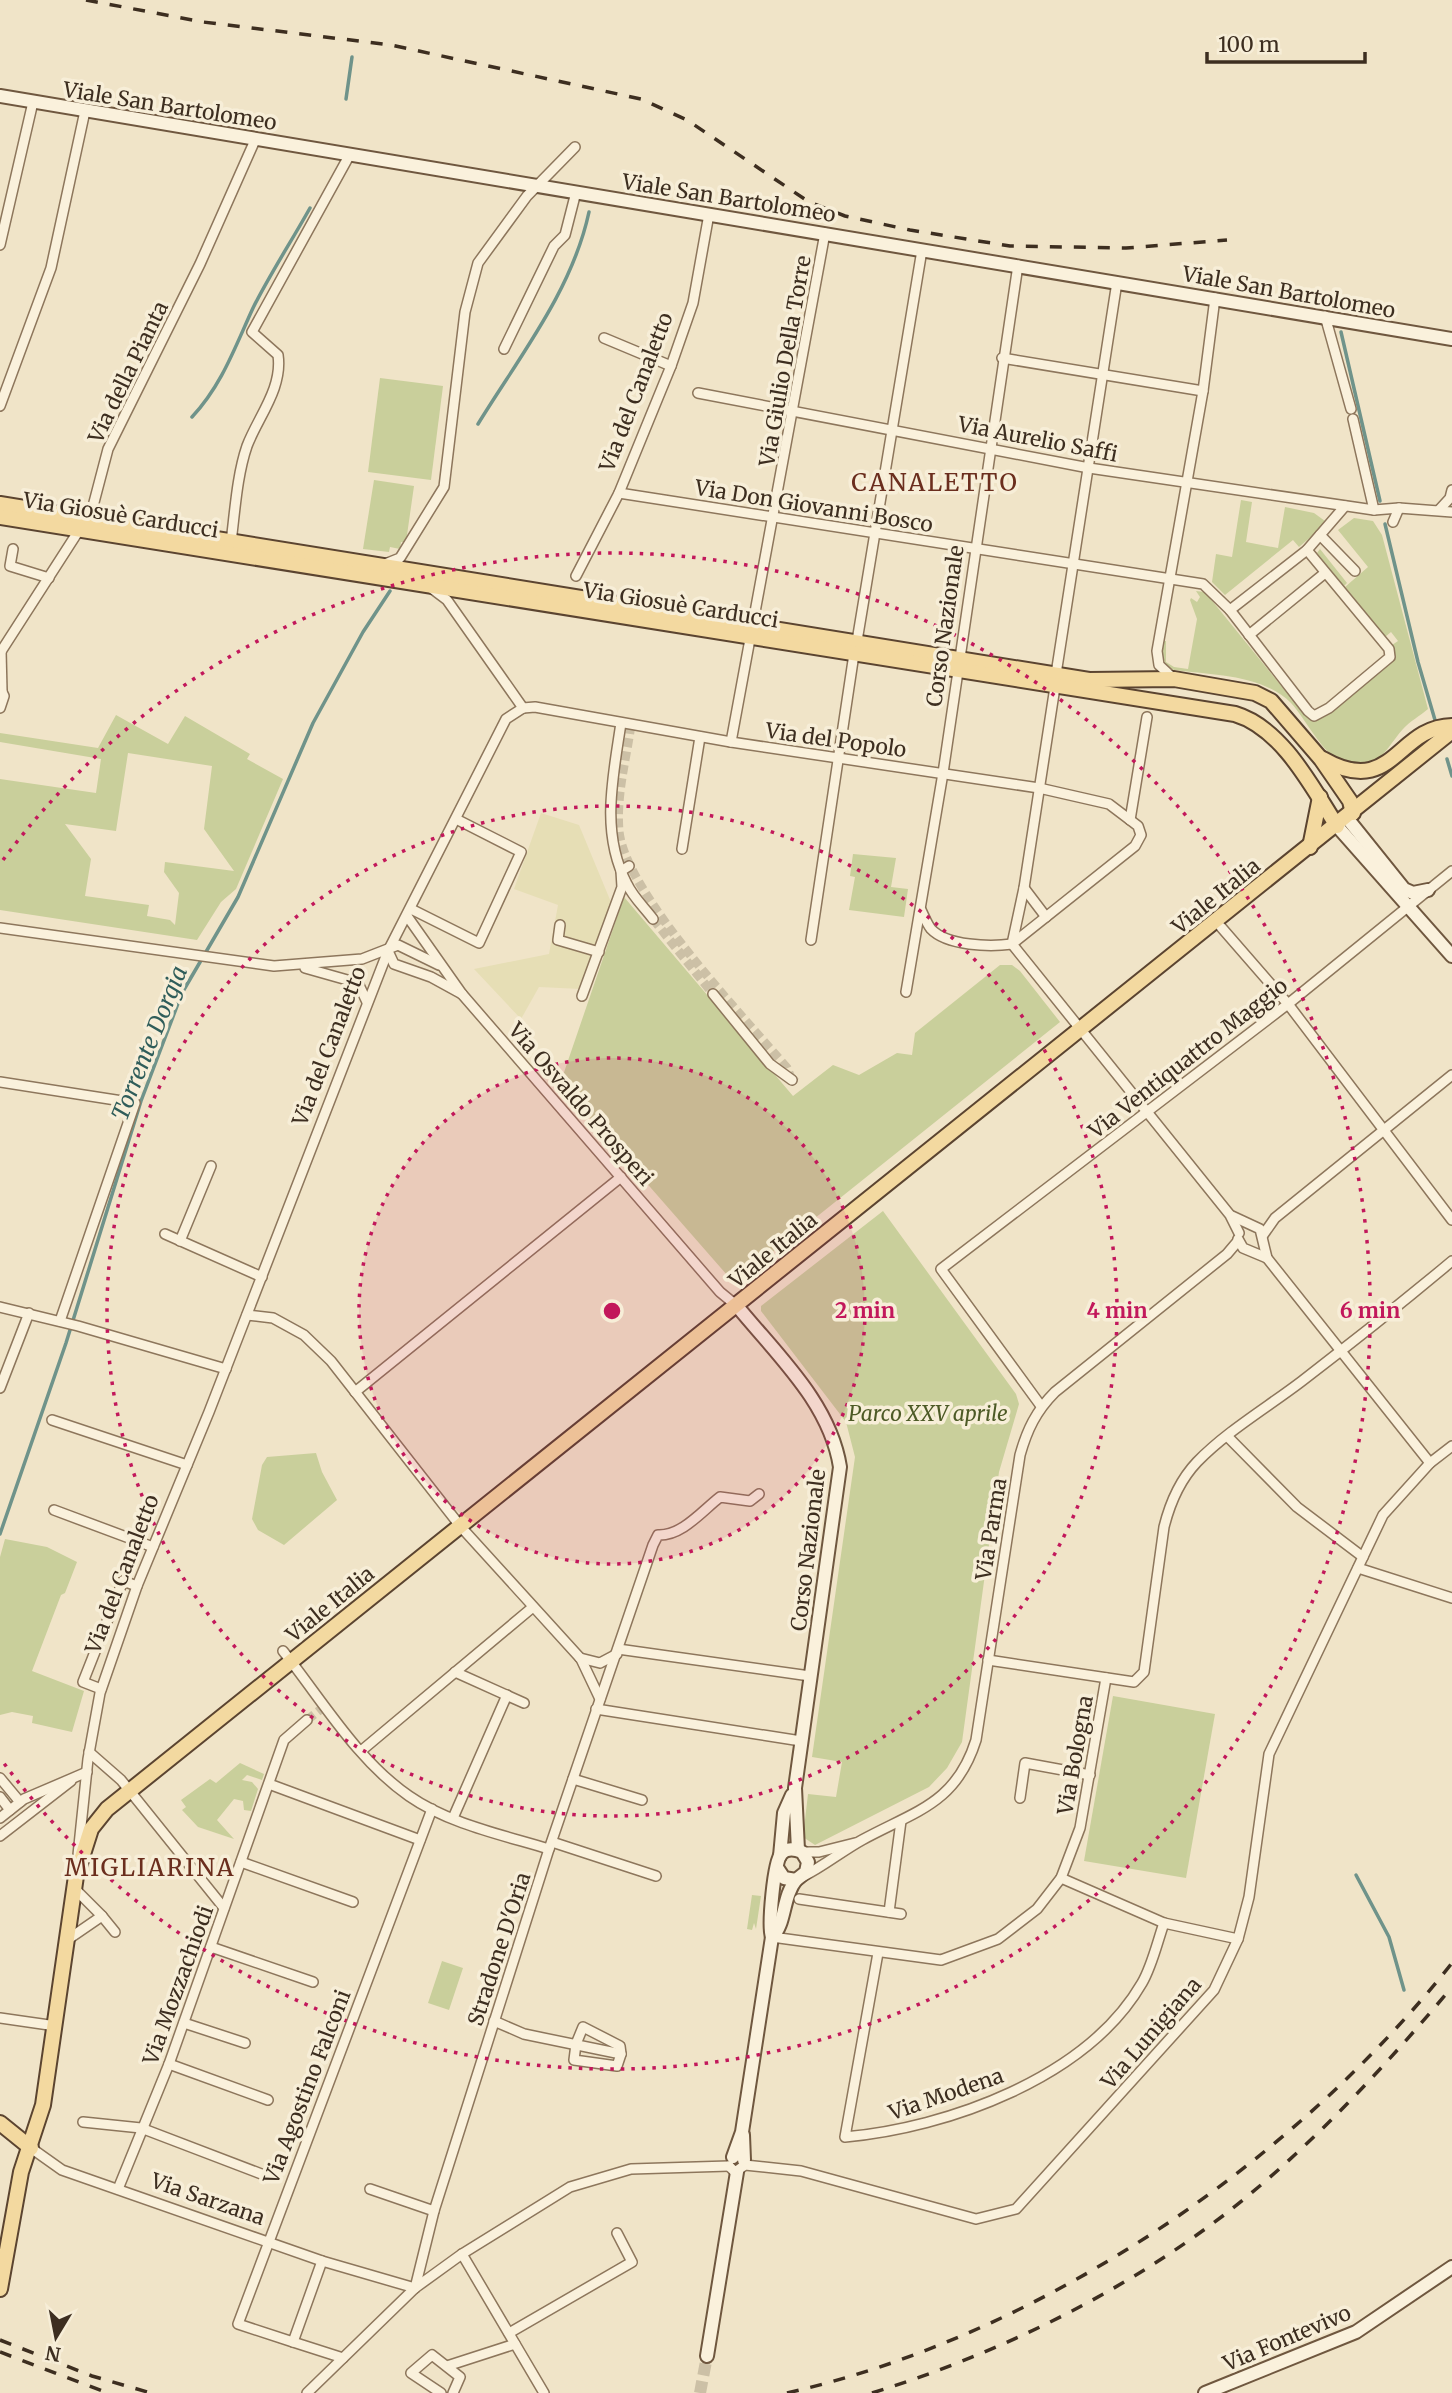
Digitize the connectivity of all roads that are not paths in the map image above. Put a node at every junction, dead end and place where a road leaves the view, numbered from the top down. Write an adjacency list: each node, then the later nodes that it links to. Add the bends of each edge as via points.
1 (0, 96): 2 (street, Viale San Bartolomeo)
2 (33, 102): 3 (street, Viale San Bartolomeo); 11 (street)
3 (85, 111): 4 (street, Viale San Bartolomeo); 25 (street, via 51,268)
4 (256, 138): 6 (street, Viale San Bartolomeo); 42 (street, Via della Pianta, via 200,264 108,449 96,502)
5 (575, 147): 7 (street)
6 (349, 156): 7 (street, Viale San Bartolomeo); 45 (street, via 252,332 278,355 279,363 268,406 247,446)
7 (537, 186): 8 (street, Viale San Bartolomeo); 49 (street, via 474,273 443,487 400,558)
8 (576, 192): 9 (street, Viale San Bartolomeo); 19 (street, via 565,235 554,246)
9 (709, 214): 10 (street, Viale San Bartolomeo); 21 (street, Via del Canaletto, via 693,303)
10 (825, 233): 12 (street, Viale San Bartolomeo); 26 (street, Via Giulio Della Torre)
11 (0, 245)
12 (922, 250): 13 (street, Viale San Bartolomeo); 27 (street)
13 (1018, 265): 14 (street, Viale San Bartolomeo); 20 (street, Corso Nazionale)
14 (1117, 282): 15 (street, Viale San Bartolomeo); 22 (street)
15 (1215, 298): 16 (street, Viale San Bartolomeo); 23 (street)
16 (1325, 316): 18 (street, Viale San Bartolomeo); 36 (street)
17 (604, 338): 21 (street)
18 (1452, 339)
19 (504, 349)
20 (1002, 358): 22 (street); 28 (street, Corso Nazionale)
21 (671, 366): 32 (street, Via del Canaletto)
22 (1102, 374): 23 (street); 29 (street)
23 (1203, 391): 30 (street)
24 (698, 393): 26 (street, Via Aurelio Saffi)
25 (0, 406)
26 (793, 410): 27 (street, Via Aurelio Saffi); 39 (street, Via Giulio Della Torre)
27 (892, 429): 28 (street, Via Aurelio Saffi); 43 (street)
28 (989, 447): 29 (street, Via Aurelio Saffi); 47 (street, Corso Nazionale)
29 (1089, 468): 30 (street, Via Aurelio Saffi); 50 (street)
30 (1187, 482): 34 (street, Via Aurelio Saffi); 55 (street)
31 (1452, 490): 37 (street)
32 (619, 493): 39 (street, Via Don Giovanni Bosco); 53 (street, Via del Canaletto)
33 (0, 504): 42 (main road, Via Giosuè Carducci)
34 (1345, 506): 36 (street, Via Aurelio Saffi); 44 (street)
35 (1399, 508): 36 (street); 37 (street); 41 (street)
36 (1374, 510)
37 (1439, 510): 38 (street)
38 (1452, 512)
39 (775, 516): 43 (street, Via Don Giovanni Bosco); 58 (street, Via Giulio Della Torre)
40 (0, 517): 42 (main road, Via Giosuè Carducci)
41 (1393, 522)
42 (84, 524): 45 (main road, Via Giosuè Carducci); 54 (street, Via della Pianta); 56 (main road, Via Giosuè Carducci)
43 (874, 533): 47 (street, Via Don Giovanni Bosco); 60 (street)
44 (1320, 535): 48 (street); 51 (street)
45 (231, 542): 49 (main road, Via Giosuè Carducci)
46 (13, 550): 54 (street, via 10,566)
47 (975, 550): 50 (street, Via Don Giovanni Bosco); 62 (street, Corso Nazionale)
48 (1307, 550): 52 (street); 57 (street)
49 (381, 566): 58 (main road, Via Giosuè Carducci)
50 (1073, 566): 55 (street, Via Don Giovanni Bosco); 64 (street)
51 (1355, 571)
52 (1325, 573): 59 (street); 59 (street, Via Don Giovanni Bosco, via 1389,649 1386,662 1314,716)
53 (576, 576)
54 (49, 578): 61 (street, Via della Pianta)
55 (1170, 579): 57 (street, Via Don Giovanni Bosco, via 1203,584); 63 (street, via 1157,659)
56 (425, 584): 58 (main road, Via Giosuè Carducci); 67 (street, via 447,600)
57 (1230, 610): 59 (street, Via Don Giovanni Bosco)
58 (754, 631): 60 (main road, Via Giosuè Carducci); 72 (street, Via Giulio Della Torre)
59 (1249, 635)
60 (855, 648): 62 (main road, Via Giosuè Carducci); 73 (street)
61 (1, 652): 65 (street, Via della Pianta)
62 (959, 665): 64 (main road, Via Giosuè Carducci); 75 (street, Corso Nazionale)
63 (1174, 679): 64 (main road, Via Giosuè Carducci); 74 (main road, Via Giosuè Carducci, via 1255,693 1271,701)
64 (1056, 680): 76 (street); 77 (main road, Via Giosuè Carducci, via 1250,719 1273,738)
65 (1, 689): 66 (street, Via della Pianta)
66 (0, 708)
67 (523, 708): 69 (street, Via del Popolo); 78 (street, Via del Canaletto, via 506,719)
68 (1147, 717): 80 (street)
69 (621, 723): 71 (street, Via del Popolo); 83 (street, via 610,821)
70 (1452, 729): 74 (main road, Via Giosuè Carducci, via 1426,735 1363,773 1348,772); 79 (main road, Viale Italia)
71 (700, 737): 72 (street, Via del Popolo); 82 (street)
72 (732, 742): 73 (street, Via del Popolo)
73 (838, 758): 75 (street, Via del Popolo); 95 (street)
74 (1321, 759): 79 (main road, Via Giosuè Carducci, via 1350,801)
75 (943, 774): 76 (street, Via del Popolo); 88 (street, Corso Nazionale)
76 (1039, 788): 80 (street, Via del Popolo, via 1109,804); 85 (street)
77 (1320, 797): 79 (main road, Via Giosuè Carducci); 81 (main road)
78 (456, 819): 89 (street, Via del Canaletto); 89 (street, via 521,852 479,943)
79 (1345, 819): 81 (main road, Viale Italia); 86 (street, via 1404,888 1413,893); 87 (street)
80 (1134, 823): 90 (street, via 1141,835 1135,846)
81 (1310, 847): 108 (main road, Viale Italia)
82 (682, 849)
83 (625, 869): 91 (street, via 632,894); 98 (street)
84 (1452, 871): 86 (street, Via Ventiquattro Maggio)
85 (1024, 888): 90 (street); 96 (street)
86 (1428, 890): 87 (street, Via Ventiquattro Maggio)
87 (1407, 906): 99 (street); 107 (street, Via Ventiquattro Maggio)
88 (921, 909): 96 (street, via 930,928 942,937); 102 (street, Corso Nazionale)
89 (409, 913): 97 (street, Via del Canaletto); 101 (street)
90 (1046, 917): 96 (street)
91 (653, 919)
92 (560, 925): 98 (street, via 558,940)
93 (1221, 927): 107 (street)
94 (0, 928): 100 (street, via 222,961)
95 (811, 940)
96 (1012, 944): 108 (street)
97 (388, 951): 100 (street, via 351,961); 101 (street, Via Osvaldo Prosperi, via 398,945); 103 (street, via 394,964 431,976); 106 (street, Via del Canaletto)
98 (598, 952): 105 (street)
99 (1452, 956)
100 (297, 965): 106 (street, via 358,983)
101 (443, 967): 103 (street, Via Osvaldo Prosperi)
102 (906, 992)
103 (462, 994): 115 (street, Via Osvaldo Prosperi)
104 (713, 994): 110 (street, via 769,1064)
105 (582, 996)
106 (367, 1002): 126 (street, Via del Canaletto)
107 (1288, 1004): 112 (street, Via Ventiquattro Maggio); 113 (street)
108 (1083, 1029): 112 (street); 127 (main road, Viale Italia)
109 (1452, 1075): 113 (street)
110 (792, 1080)
111 (0, 1082): 131 (street, via 135,1103)
112 (1147, 1113): 116 (street); 136 (street, Via Ventiquattro Maggio, via 941,1269)
113 (1383, 1130): 117 (street); 118 (street)
114 (211, 1166): 122 (street)
115 (621, 1177): 127 (street, Via Osvaldo Prosperi); 135 (street)
116 (1230, 1215): 119 (street); 123 (street)
117 (1275, 1219): 119 (street); 121 (street)
118 (1452, 1220)
119 (1252, 1226): 121 (street); 123 (street)
120 (165, 1234): 122 (street)
121 (1263, 1239): 123 (street); 124 (street)
122 (180, 1241): 126 (street)
123 (1244, 1243): 124 (street); 136 (street, Via Parma)
124 (1267, 1258): 132 (street)
125 (1452, 1261): 132 (street, Via Bologna)
126 (262, 1277): 130 (street, Via del Canaletto)
127 (737, 1306): 144 (main road, Viale Italia); 156 (street, Corso Nazionale, via 825,1418 836,1447 839,1487)
128 (0, 1307): 129 (street)
129 (29, 1313): 131 (street); 134 (street)
130 (247, 1315): 133 (street, Via del Canaletto); 135 (street, via 273,1318 304,1335)
131 (60, 1321): 133 (street)
132 (1342, 1351): 138 (street, Via Bologna); 140 (street)
133 (226, 1369): 141 (street, Via del Canaletto)
134 (0, 1388)
135 (355, 1392): 144 (street)
136 (1041, 1406): 154 (street, Via Parma, via 1020,1455)
137 (52, 1420): 141 (street)
138 (1228, 1437): 146 (street, via 1297,1507); 157 (street, Via Bologna, via 1198,1461 1168,1508 1140,1679)
139 (1452, 1446): 140 (street, Via Lunigiana)
140 (1430, 1463): 146 (street, Via Lunigiana, via 1383,1515)
141 (187, 1465): 145 (street, Via del Canaletto)
142 (759, 1494): 151 (street, Stradone D'Oria, via 750,1501 720,1497 684,1527 658,1535)
143 (54, 1510): 145 (street)
144 (461, 1527): 150 (street); 152 (main road, Viale Italia)
145 (153, 1547): 148 (street, Via del Canaletto)
146 (1363, 1557): 147 (street, Via Lunigiana)
147 (1358, 1567): 149 (street); 203 (street, Via Lunigiana, via 1269,1754 1249,1897)
148 (137, 1586): 158 (street, Via del Canaletto); 158 (street, via 122,1581 83,1682)
149 (1452, 1598)
150 (533, 1607): 153 (street); 155 (street)
151 (618, 1651): 153 (street, via 600,1663); 156 (street); 160 (street, Stradone D'Oria)
152 (287, 1657): 165 (street); 173 (main road, Viale Italia)
153 (579, 1657): 160 (street)
154 (988, 1660): 157 (street); 182 (street, Via Parma, via 976,1740 961,1776 934,1804)
155 (456, 1672): 159 (street); 165 (street)
156 (810, 1676): 164 (street, Corso Nazionale)
157 (1106, 1678): 168 (street, Via Bologna)
158 (101, 1689): 166 (street, Via del Canaletto)
159 (507, 1695): 161 (street); 181 (street)
160 (600, 1699): 162 (street, Stradone D'Oria)
161 (524, 1703)
162 (596, 1709): 164 (street); 170 (street, Stradone D'Oria)
163 (307, 1720): 171 (street, Via Mozzachiodi, via 285,1740)
164 (801, 1741): 172 (street, Corso Nazionale)
165 (361, 1751): 178 (street, via 409,1796)
166 (89, 1752): 167 (street, Via del Canaletto); 173 (street)
167 (82, 1774): 177 (street); 183 (street); 193 (street, Via del Canaletto)
168 (1090, 1775): 175 (street, via 1025,1763); 191 (street, Via Bologna, via 1080,1828)
169 (0, 1778): 177 (street)
170 (573, 1779): 176 (street); 186 (street, Stradone D'Oria)
171 (268, 1784): 184 (street); 188 (street, Via Mozzachiodi)
172 (794, 1788): 187 (street, Corso Nazionale); 189 (street, Corso Nazionale, via 785,1813)
173 (123, 1794): 193 (main road, Viale Italia, via 91,1829); 196 (street)
174 (0, 1797): 179 (street)
175 (1020, 1798)
176 (642, 1800)
177 (20, 1802): 179 (street)
178 (432, 1809): 181 (street); 184 (street, Via Agostino Falconi)
179 (10, 1810): 180 (street)
180 (0, 1818)
181 (453, 1818): 186 (street)
182 (901, 1821): 185 (street, Via Parma); 197 (street)
183 (0, 1836)
184 (420, 1840): 227 (street, Via Agostino Falconi)
185 (860, 1841): 187 (street, Via Parma, via 819,1852); 192 (street, Via Parma)
186 (550, 1846): 190 (street); 209 (street, Stradone D'Oria)
187 (800, 1851): 189 (street, via 786,1851); 192 (street, Corso Nazionale, via 808,1867)
188 (241, 1862): 195 (street); 196 (street, Via Mozzachiodi)
189 (779, 1863): 192 (street, via 784,1878); 202 (street, Corso Nazionale, via 769,1922)
190 (656, 1876)
191 (1061, 1878): 200 (street); 206 (street, Via Bologna, via 1037,1909 998,1939 941,1960)
192 (798, 1879): 202 (street, Corso Nazionale, via 785,1896 777,1933)
193 (75, 1882): 199 (street); 204 (main road, Via del Canaletto)
194 (799, 1899): 197 (street)
195 (353, 1902)
196 (224, 1908): 205 (street, Via Mozzachiodi)
197 (889, 1912): 198 (street)
198 (901, 1914)
199 (102, 1916): 201 (street); 204 (street)
200 (1164, 1923): 203 (street); 206 (street, Via Modena, via 1143,1982 1121,2013 1074,2056 1035,2082 979,2104 888,2133 845,2137)
201 (115, 1931)
202 (772, 1937): 206 (street, Via Bologna); 221 (street, Corso Nazionale)
203 (1238, 1939): 221 (street, Via Lunigiana, via 1214,1990 1016,2210 976,2219 801,2171 763,2165)
204 (67, 1940): 211 (main road, Via del Canaletto)
205 (211, 1947): 207 (street); 210 (street, Via Mozzachiodi)
206 (878, 1953)
207 (313, 1982)
208 (0, 2018): 211 (street)
209 (495, 2021): 213 (street, via 524,2034); 225 (street, Stradone D'Oria)
210 (184, 2023): 212 (street); 215 (street, Via Mozzachiodi)
211 (56, 2026): 220 (main road, Via del Canaletto)
212 (245, 2043)
213 (576, 2044): 214 (street); 214 (street, via 583,2027 620,2046); 214 (street, via 575,2060 617,2066)
214 (621, 2054)
215 (169, 2064): 216 (street); 219 (street, Via Mozzachiodi)
216 (268, 2100)
217 (83, 2122): 219 (street)
218 (0, 2123): 220 (main road, Via Sarzana)
219 (141, 2128): 222 (street); 223 (street, Via Mozzachiodi)
220 (31, 2148): 223 (street, Via Sarzana, via 54,2166); 232 (main road, Via del Canaletto, via 21,2172)
221 (738, 2168): 228 (street, via 631,2169 570,2188); 236 (street, Corso Nazionale)
222 (264, 2175)
223 (118, 2189): 227 (street, Via Sarzana)
224 (370, 2189): 225 (street)
225 (434, 2211): 231 (street, Stradone D'Oria)
226 (617, 2233): 233 (street, via 632,2262)
227 (267, 2242): 229 (street, Via Sarzana); 234 (street, Via Agostino Falconi, via 238,2324)
228 (462, 2254): 231 (street); 233 (street)
229 (322, 2261): 231 (street, Via Sarzana); 234 (street)
230 (1452, 2267): 243 (street, Via Fontevivo, via 1356,2332)
231 (415, 2288): 237 (street)
232 (0, 2289)
233 (509, 2333): 235 (street)
234 (293, 2342): 237 (street)
235 (515, 2344): 238 (street); 242 (street)
236 (707, 2356)
237 (343, 2358): 239 (street)
238 (447, 2366): 240 (street, via 432,2355 411,2372); 241 (street, via 460,2377)
239 (307, 2393)
240 (440, 2393)
241 (453, 2393)
242 (544, 2393)
243 (1205, 2393)

